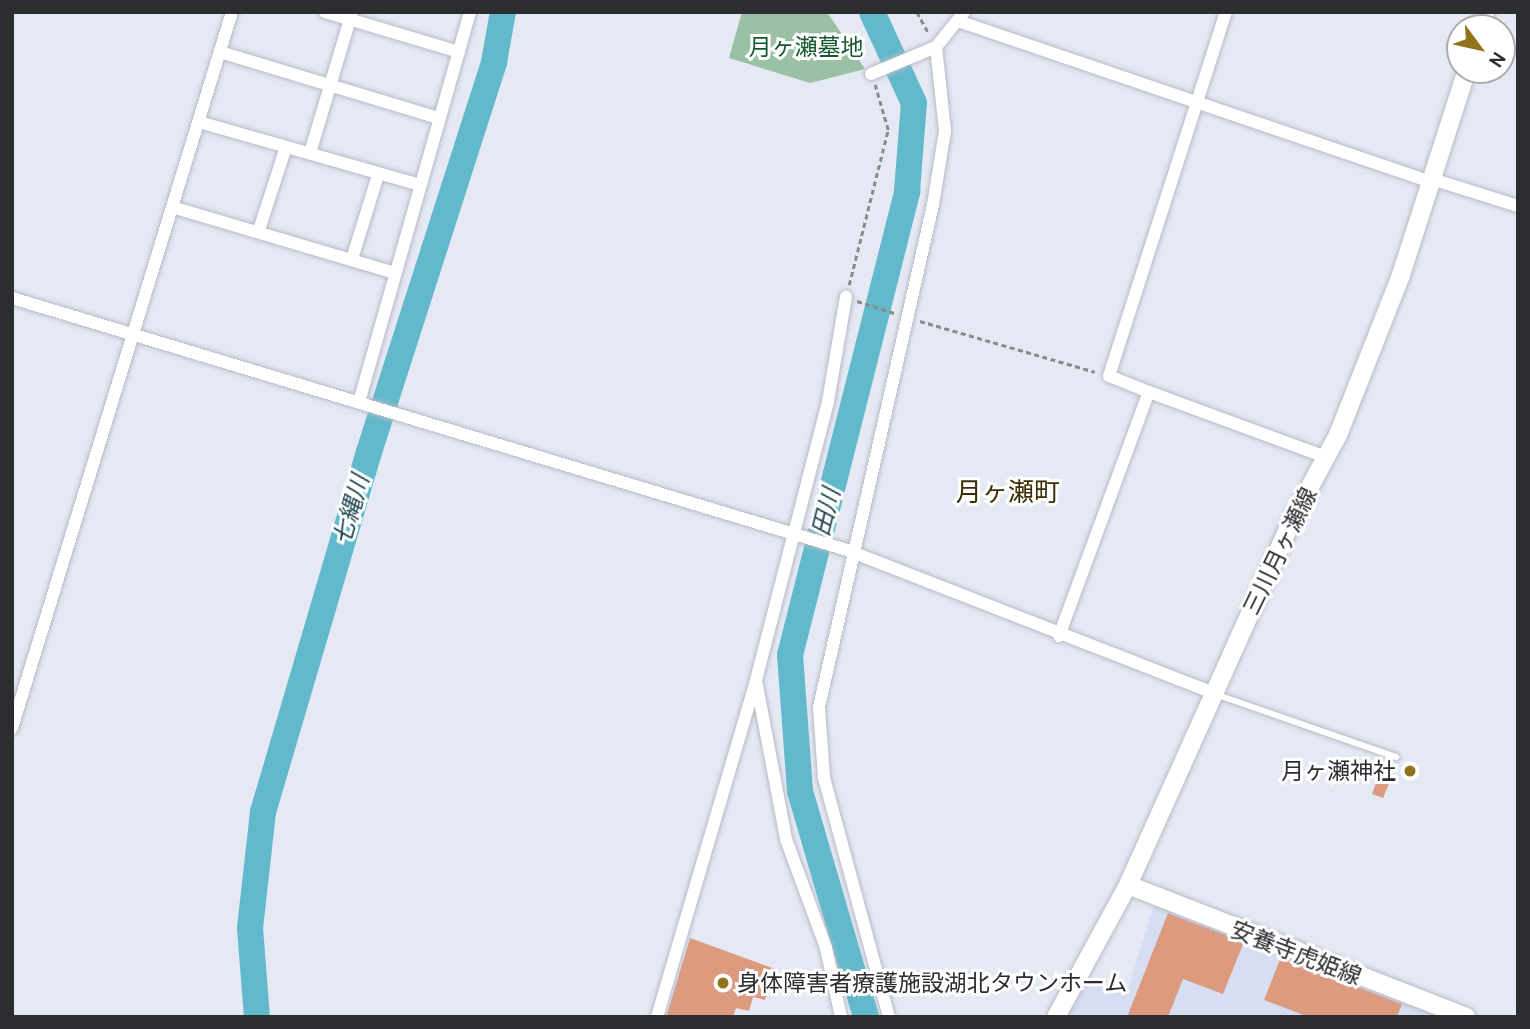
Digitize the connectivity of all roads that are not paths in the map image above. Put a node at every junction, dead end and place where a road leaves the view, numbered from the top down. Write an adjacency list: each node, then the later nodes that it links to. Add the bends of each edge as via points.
1 (232, 12): 9 (street)
2 (325, 12): 5 (street)
3 (470, 12): 8 (street)
4 (1226, 12): 13 (street)
5 (351, 16): 8 (street); 12 (street)
6 (963, 17): 7 (street); 13 (street)
7 (934, 48): 10 (street); 33 (street, via 945,131 907,317)
8 (459, 51): 14 (street)
9 (220, 52): 12 (street); 15 (street)
10 (873, 74)
11 (1462, 84): 19 (main road, 三川月ヶ瀬線)
12 (329, 85): 14 (street); 17 (street)
13 (1197, 101): 19 (street); 29 (street, via 1109,376)
14 (439, 118): 20 (street)
15 (199, 122): 16 (street); 22 (street)
16 (286, 147): 17 (street); 23 (street)
17 (310, 153): 18 (street)
18 (378, 175): 20 (street); 24 (street)
19 (1431, 181): 21 (street); 31 (main road, 三川月ヶ瀬線, via 1401,275)
20 (420, 185): 25 (street)
21 (1518, 206)
22 (172, 207): 23 (street); 28 (street)
23 (259, 230): 24 (street)
24 (352, 259): 25 (street)
25 (392, 272): 30 (street)
26 (12, 298): 28 (street)
27 (848, 298): 32 (street, via 828,401)
28 (132, 335): 30 (street); 37 (street)
29 (1149, 391): 31 (street); 34 (street)
30 (361, 403): 32 (street)
31 (1326, 457): 36 (main road, 三川月ヶ瀬線)
32 (793, 534): 33 (street); 35 (street)
33 (850, 552): 34 (street); 42 (street, via 819,707 824,777)
34 (1059, 636): 36 (street)
35 (756, 680): 40 (street); 41 (street, via 786,839 826,948)
36 (1214, 693): 38 (lane); 39 (main road, 三川月ヶ瀬線)
37 (12, 728)
38 (1396, 757)
39 (1128, 885): 43 (main road, 三川月ヶ瀬線); 44 (main road, 安養寺虎姫線)
40 (657, 1017)
41 (841, 1017)
42 (889, 1017)
43 (1056, 1017)
44 (1466, 1017)

